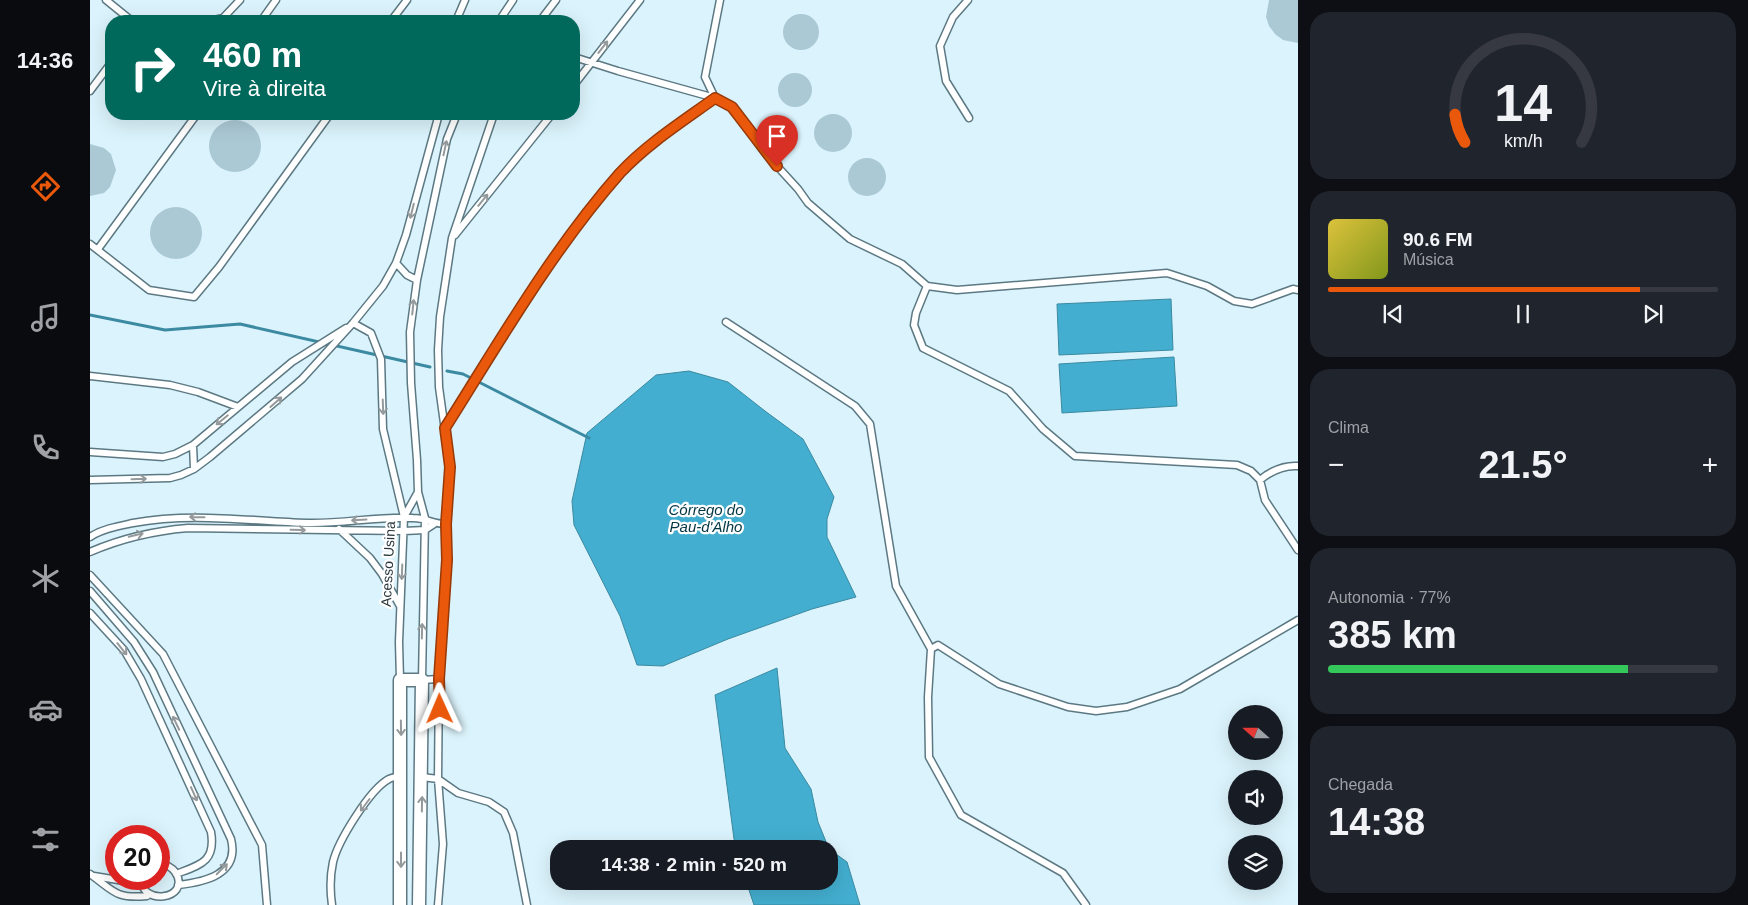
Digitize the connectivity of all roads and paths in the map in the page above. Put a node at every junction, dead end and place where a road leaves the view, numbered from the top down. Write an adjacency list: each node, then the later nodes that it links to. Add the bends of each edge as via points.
1 (106, 0): 11 (lane)
2 (240, 0): 12 (lane)
3 (276, 0): 13 (lane)
4 (407, 0): 14 (lane)
5 (465, 0): 15 (lane)
6 (512, 0): 16 (lane)
7 (556, 0): 17 (lane)
8 (640, 0): 19 (lane, one-way to 8)
9 (720, 0): 23 (lane, via 705,77)
10 (968, 0): 24 (lane, via 953,17 940,46 946,81)
11 (125, 15)
12 (226, 15)
13 (265, 15)
14 (396, 15)
15 (459, 15)
16 (503, 15)
17 (545, 15)
18 (580, 59): 19 (lane)
19 (590, 63): 21 (lane); 23 (lane)
20 (105, 70): 22 (lane)
21 (580, 77)
22 (90, 91)
23 (715, 98): 36 (lane, via 732,107 766,154 808,203 850,239 902,264); 42 (lane, via 667,132 621,172 534,288)
24 (969, 118)
25 (193, 120): 33 (lane)
26 (326, 120): 33 (lane, via 194,296 149,290)
27 (437, 120): 34 (lane, one-way to 34)
28 (455, 120): 35 (lane, one-way to 28, via 447,139)
29 (492, 120): 31 (lane)
30 (547, 120): 31 (lane, one-way to 30)
31 (452, 238): 42 (lane, via 438,350)
32 (90, 244): 33 (lane)
33 (98, 249)
34 (396, 263): 35 (lane); 39 (lane, via 383,286)
35 (416, 280): 49 (lane, one-way to 35, via 410,332)
36 (927, 286): 37 (lane, via 957,290 1167,273 1208,286 1234,301 1252,304); 48 (lane, via 914,324 923,348 1010,391 1043,429 1075,456 1237,465 1251,470)
37 (1298, 290)
38 (726, 322): 66 (lane, via 855,406 870,424 896,586)
39 (353, 323): 41 (lane, via 292,362); 46 (lane, one-way to 39, via 252,424 302,379); 50 (lane, one-way to 50, via 371,333 381,358 383,429)
40 (90, 376): 41 (lane, via 170,385)
41 (238, 407): 43 (lane, one-way to 43)
42 (445, 428): 54 (lane, via 450,467)
43 (193, 445): 44 (lane, via 163,457); 46 (lane)
44 (90, 452)
45 (1298, 466): 48 (lane, via 1270,472)
46 (194, 469): 47 (lane, one-way to 46, via 170,478)
47 (90, 480)
48 (1260, 480): 59 (lane, via 1265,500)
49 (418, 492): 50 (lane, Acesso Usina); 51 (lane)
50 (404, 517): 51 (lane); 52 (lane, one-way to 52); 57 (lane, Acesso Usina)
51 (425, 518): 53 (lane); 56 (lane)
52 (338, 521): 55 (lane); 58 (lane, one-way to 58, via 309,523 187,517 146,520)
53 (434, 524): 54 (lane); 56 (lane)
54 (446, 524): 67 (lane, via 447,560)
55 (339, 530): 57 (lane); 60 (lane, one-way to 55, via 131,536 180,528); 63 (lane, via 370,558)
56 (425, 530): 57 (lane); 69 (lane, one-way to 56)
57 (404, 531): 63 (lane, Acesso Usina, one-way to 63)
58 (90, 537)
59 (1298, 550)
60 (90, 552)
61 (90, 575): 81 (lane, via 163,654 262,845)
62 (90, 591): 77 (lane, one-way to 62, via 213,878 223,870 232,855 231,838 153,672 134,642)
63 (401, 607): 68 (lane, Acesso Usina)
64 (90, 612): 74 (lane, one-way to 74, via 124,650 141,678 211,832 213,844 209,858)
65 (1298, 620): 66 (lane, via 1180,689 1127,707 1096,711 1068,707 999,684 938,645)
66 (931, 649): 87 (lane, via 929,757 960,815 1063,873)
67 (439, 679): 69 (lane); 72 (lane)
68 (400, 680): 69 (street); 70 (street, Acesso Usina, one-way to 70)
69 (422, 680): 71 (street)
70 (402, 776): 71 (street); 82 (lane, one-way to 82, via 388,779 372,794 345,833 333,861); 83 (street, Acesso Usina, one-way to 83)
71 (422, 777): 72 (lane); 84 (street, one-way to 71)
72 (438, 779): 85 (lane, via 443,844); 86 (lane, via 458,793 489,802 504,812 513,833)
73 (170, 868): 74 (lane)
74 (176, 874): 77 (lane)
75 (91, 875): 76 (lane); 79 (lane, via 124,897)
76 (105, 878)
77 (178, 885): 80 (lane, via 173,896)
78 (143, 890): 79 (lane)
79 (147, 896): 80 (lane)
80 (157, 903)
81 (267, 905)
82 (332, 905)
83 (400, 905)
84 (419, 905)
85 (438, 905)
86 (527, 905)
87 (1086, 905)

